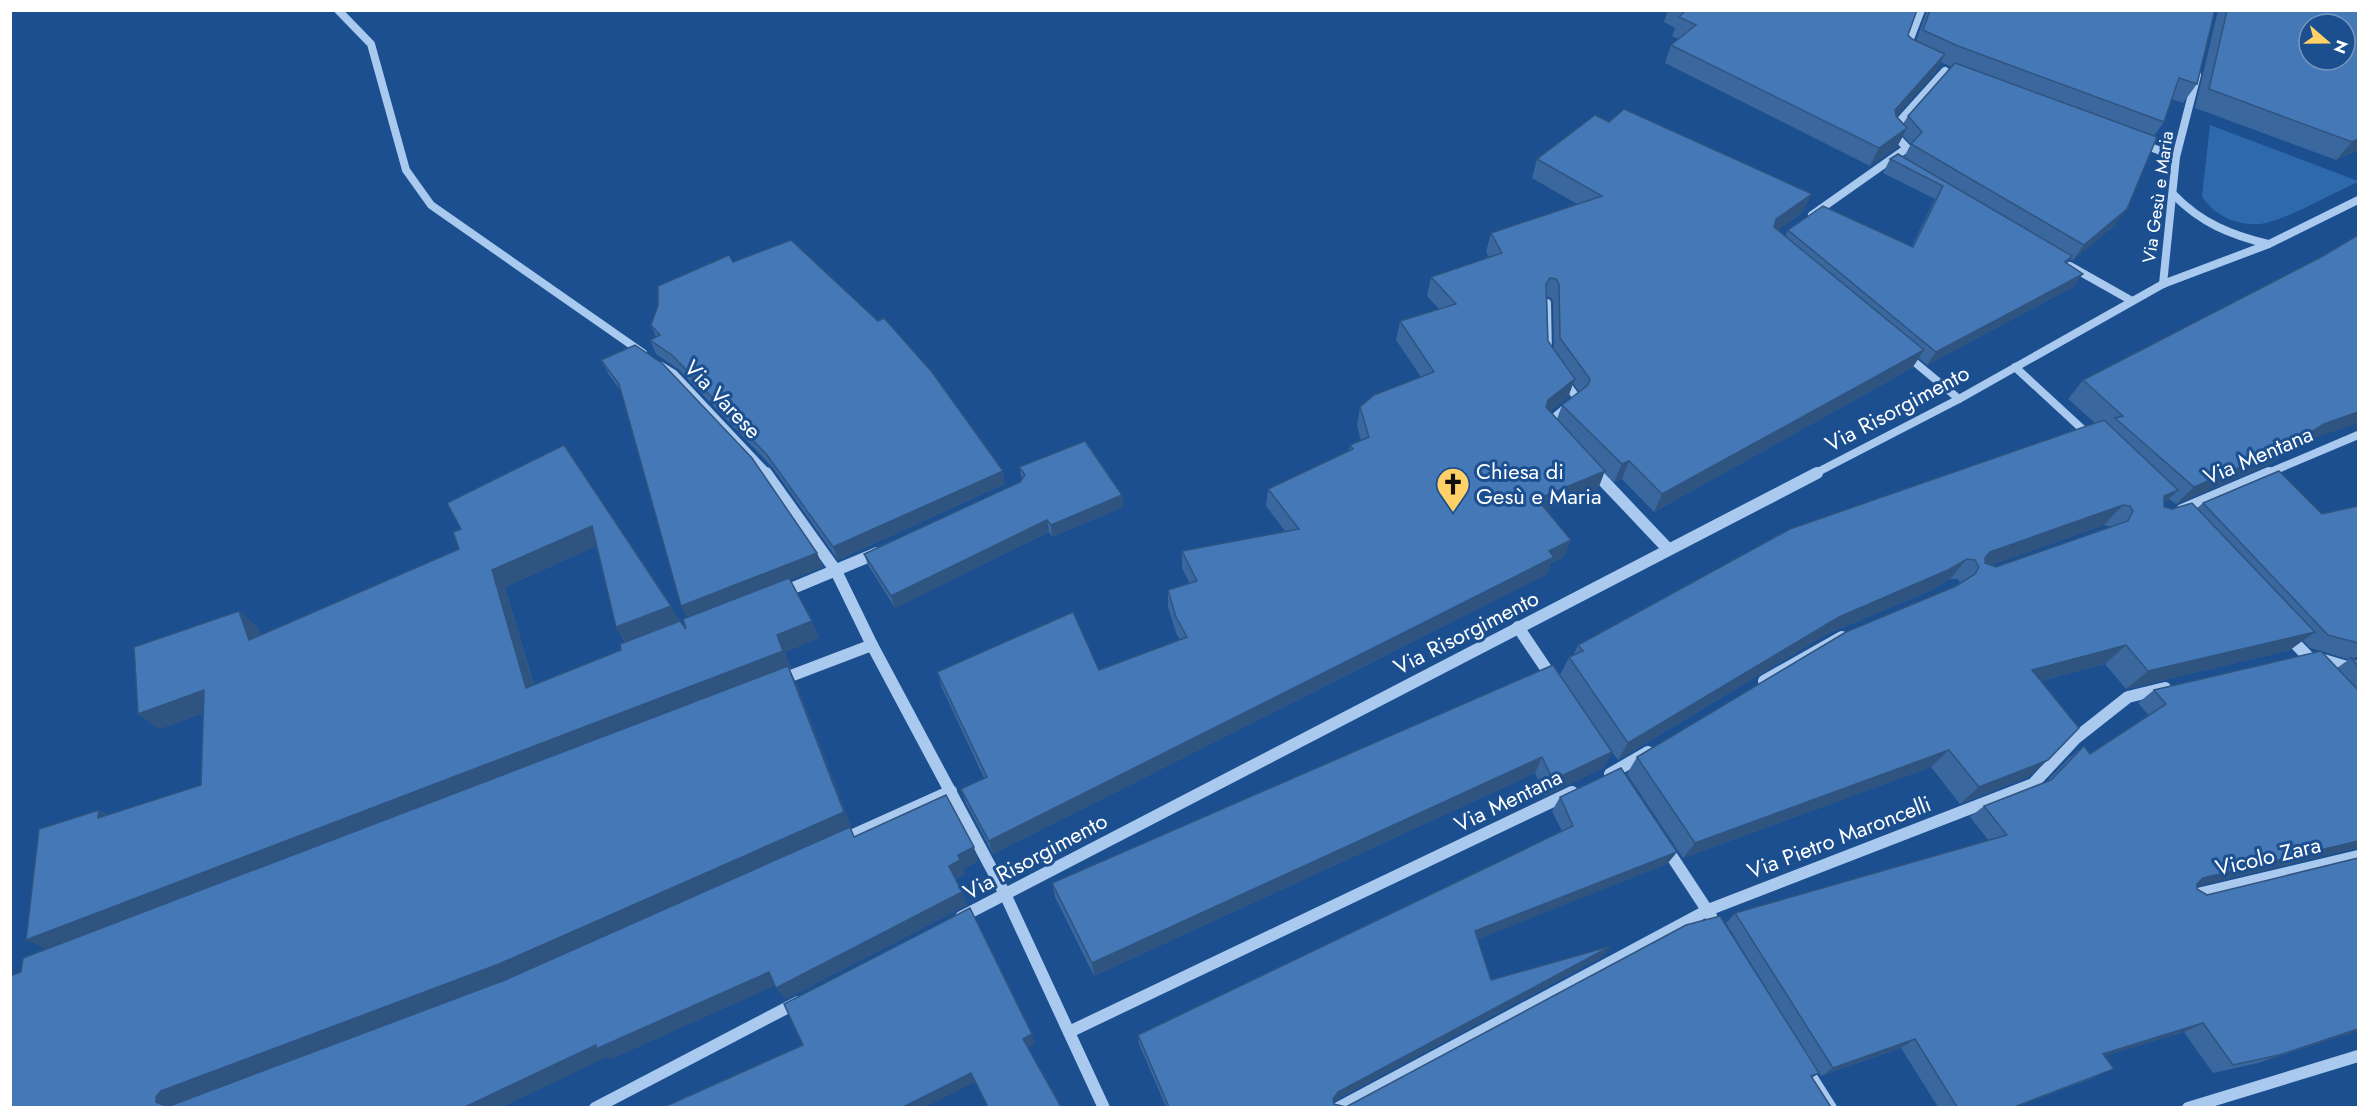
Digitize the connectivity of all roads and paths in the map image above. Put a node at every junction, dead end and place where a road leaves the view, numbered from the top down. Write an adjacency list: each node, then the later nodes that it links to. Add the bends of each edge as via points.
1 (338, 10): 30 (street, Via Varese, via 370,44 406,170 431,205 674,374 774,481)
2 (1921, 10): 3 (street, via 1905,52)
3 (1915, 57)
4 (1935, 66): 6 (street)
5 (2199, 67): 9 (street, Via Gesù e Maria)
6 (1945, 71): 7 (street); 10 (street, via 1891,131 1907,148)
7 (1956, 75)
8 (2132, 140): 9 (street)
9 (2176, 157): 12 (street, Via Gesù e Maria)
10 (1892, 160): 11 (street); 14 (street)
11 (1902, 166)
12 (2174, 195): 15 (street, via 2186,209 2210,225 2239,238); 17 (street, Via Gesù e Maria)
13 (2358, 200): 15 (street, Via Risorgimento)
14 (1799, 224)
15 (2269, 244): 17 (street, Via Risorgimento)
16 (2062, 261): 18 (street)
17 (2163, 284): 18 (street, Via Risorgimento)
18 (2132, 301): 21 (street, Via Risorgimento)
19 (1547, 303): 23 (street, via 1548,359 1577,398 1546,423)
20 (1896, 347): 22 (street)
21 (2015, 367): 22 (street, Via Risorgimento); 25 (street)
22 (1959, 399): 29 (street, Via Risorgimento)
23 (1554, 431)
24 (2358, 435): 27 (street, Via Mentana)
25 (2098, 444)
26 (1587, 465): 29 (street)
27 (2177, 518)
28 (890, 547): 30 (street)
29 (1668, 549): 32 (street, Via Risorgimento)
30 (836, 571): 31 (street); 35 (street, Via Varese)
31 (770, 597)
32 (1518, 627): 42 (street); 48 (street, Via Risorgimento)
33 (2282, 630): 36 (street)
34 (1850, 633): 41 (street)
35 (872, 645): 39 (street); 44 (street, Via Varese)
36 (2300, 656): 37 (street, via 2348,668); 38 (street)
37 (2358, 665)
38 (2321, 671)
39 (773, 683)
40 (2183, 684): 50 (street, Via Pietro Maroncelli, via 2128,697 2076,738 2033,784)
41 (1757, 686)
42 (1563, 694)
43 (1656, 747): 54 (street, Via Mentana, via 1616,772)
44 (951, 792): 46 (street); 48 (street, Via Varese)
45 (1655, 831): 50 (street)
46 (832, 844)
47 (2358, 856): 49 (street, Vicolo Zara)
48 (1005, 894): 51 (street, Via Risorgimento); 54 (street, Via Varese)
49 (2187, 897)
50 (1708, 910): 52 (street); 59 (street, Via Pietro Maroncelli)
51 (952, 921)
52 (1720, 930)
53 (805, 998): 57 (street)
54 (1069, 1032): 58 (street, Via Varese)
55 (2358, 1056): 61 (street)
56 (1800, 1058): 60 (street)
57 (595, 1107)
58 (1104, 1107)
59 (1338, 1107)
60 (1831, 1107)
61 (2188, 1107)

